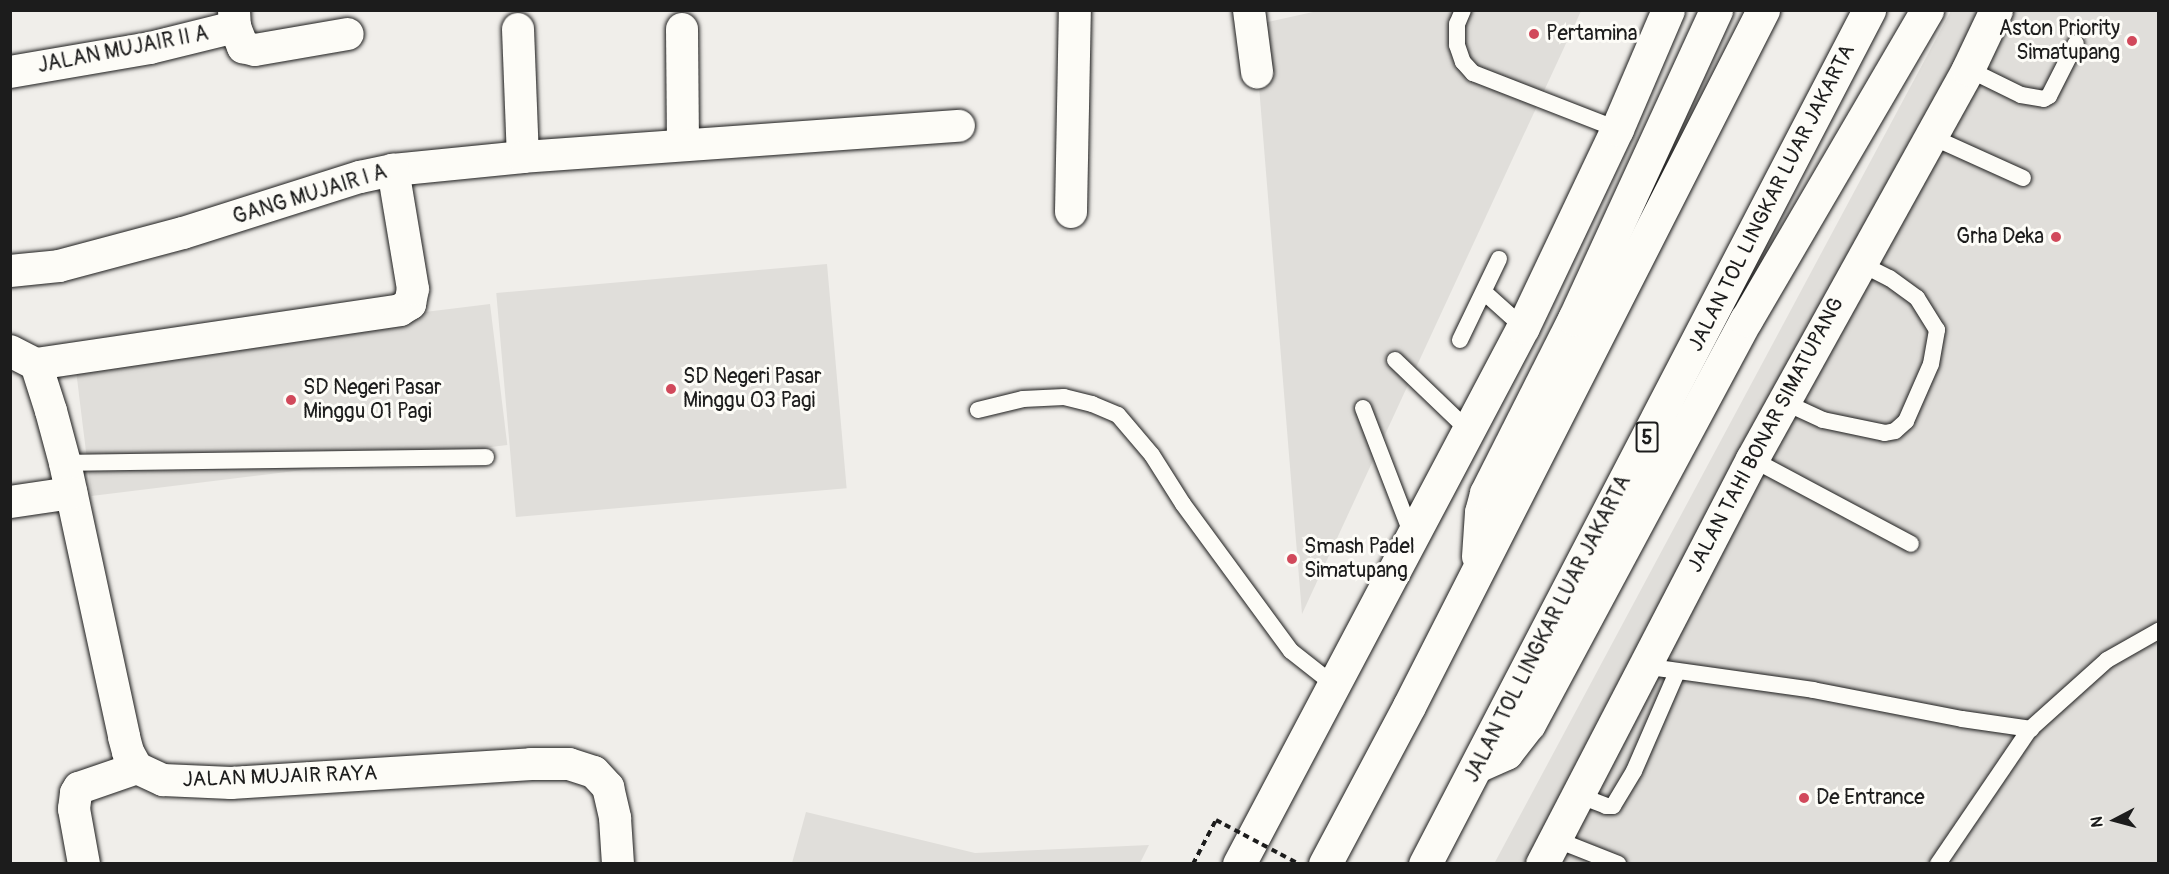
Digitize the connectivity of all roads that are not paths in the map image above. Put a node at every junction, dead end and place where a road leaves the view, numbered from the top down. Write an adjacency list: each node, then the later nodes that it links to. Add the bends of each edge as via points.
1 (1075, 10): 25 (street)
2 (1249, 10): 17 (street)
3 (1463, 10): 19 (lane, via 1457,24 1457,45 1463,62 1473,73)
4 (1668, 10): 19 (highway)
5 (1716, 10): 44 (highway, via 1574,319 1486,493)
6 (1763, 10): 44 (highway)
7 (1869, 10): 50 (highway, JALAN TOL LINGKAR LUAR JAKARTA / 5)
8 (1927, 10): 50 (highway, via 1746,320 1529,724 1506,753)
9 (1996, 10): 15 (highway, JALAN TAHI BONAR SIMATUPANG)
10 (235, 19): 13 (street, via 243,47 255,50); 16 (street, JALAN MUJAIR II A, via 150,48)
11 (518, 29): 22 (street)
12 (682, 29): 21 (street)
13 (348, 34)
14 (2076, 43): 15 (lane, via 2044,99 2020,95)
15 (1968, 69): 20 (highway, JALAN TAHI BONAR SIMATUPANG)
16 (10, 72)
17 (1257, 72)
18 (959, 126): 21 (street, GANG MUJAIR I A)
19 (1617, 129): 30 (highway)
20 (1930, 136): 24 (lane); 27 (highway, JALAN TAHI BONAR SIMATUPANG)
21 (683, 145): 22 (street, GANG MUJAIR I A)
22 (523, 157): 23 (street, GANG MUJAIR I A)
23 (393, 170): 28 (street, GANG MUJAIR I A, via 59,266); 32 (street, via 413,289 410,304 400,310)
24 (2024, 178)
25 (1071, 212)
26 (1499, 259): 29 (lane)
27 (1860, 263): 34 (highway, JALAN TAHI BONAR SIMATUPANG); 34 (lane, via 1917,298 1936,330 1931,364 1906,421 1895,431 1885,433 1823,420)
28 (10, 271)
29 (1484, 291): 30 (lane); 31 (lane)
30 (1523, 327): 37 (highway)
31 (1460, 339)
32 (23, 357): 40 (street)
33 (1395, 360): 37 (lane)
34 (1784, 402): 39 (highway, JALAN TAHI BONAR SIMATUPANG)
35 (1363, 408): 42 (lane)
36 (978, 410): 48 (lane, via 1023,399 1064,397 1118,415 1152,455 1292,651)
37 (1469, 431): 42 (highway)
38 (486, 457): 40 (lane)
39 (1752, 459): 43 (lane); 46 (highway, JALAN TAHI BONAR SIMATUPANG)
40 (68, 478): 41 (street); 51 (street, via 124,737)
41 (10, 502)
42 (1412, 535): 48 (highway)
43 (1911, 544)
44 (1477, 573): 57 (highway)
45 (2158, 631): 49 (lane, via 2107,660)
46 (1643, 666): 47 (lane); 52 (highway, JALAN TAHI BONAR SIMATUPANG)
47 (1677, 672): 49 (lane, via 1813,690); 52 (lane, via 1634,771 1613,806)
48 (1334, 685): 56 (highway)
49 (2031, 729): 60 (lane)
50 (1477, 766): 58 (highway, JALAN TOL LINGKAR LUAR JAKARTA / 5)
51 (137, 768): 54 (street, via 79,788 74,809); 55 (street, JALAN MUJAIR RAYA, via 163,780 231,783 569,764 594,772 608,787)
52 (1578, 795): 53 (highway, JALAN TAHI BONAR SIMATUPANG)
53 (1548, 851): 59 (lane)
54 (84, 864)
55 (618, 864)
56 (1239, 864)
57 (1325, 864)
58 (1425, 864)
59 (1618, 864)
60 (1938, 864)

